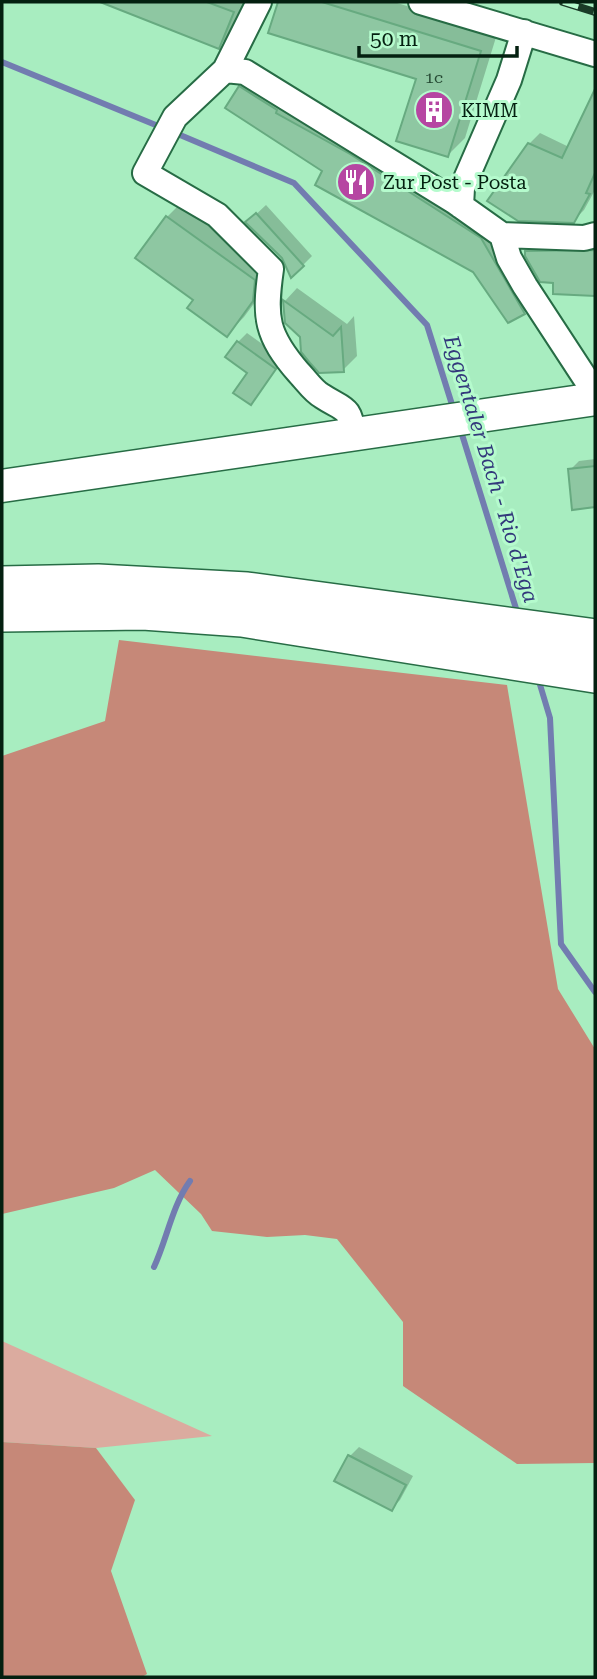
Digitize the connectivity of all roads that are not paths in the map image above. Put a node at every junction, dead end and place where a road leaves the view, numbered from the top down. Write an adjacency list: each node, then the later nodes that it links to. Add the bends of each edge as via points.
1 (259, 2): 5 (street)
2 (421, 2): 3 (street)
3 (524, 32): 4 (street); 6 (street, via 509,80 462,188)
4 (595, 54)
5 (216, 78): 6 (street, via 245,72); 13 (street, via 174,117 145,173 217,215 271,269 265,309 278,348 320,396 343,406 352,418)
6 (461, 206): 7 (street)
7 (502, 235): 8 (street); 9 (street, via 509,258)
8 (595, 235)
9 (564, 345): 10 (street); 11 (street)
10 (595, 374)
11 (595, 393)
12 (595, 399): 13 (main road)
13 (353, 434): 14 (main road)
14 (2, 486)
15 (2, 585): 17 (highway, via 98,583 247,591)
16 (2, 613): 17 (highway, via 143,611)
17 (351, 619): 18 (highway); 19 (highway)
18 (595, 638)
19 (595, 674)

